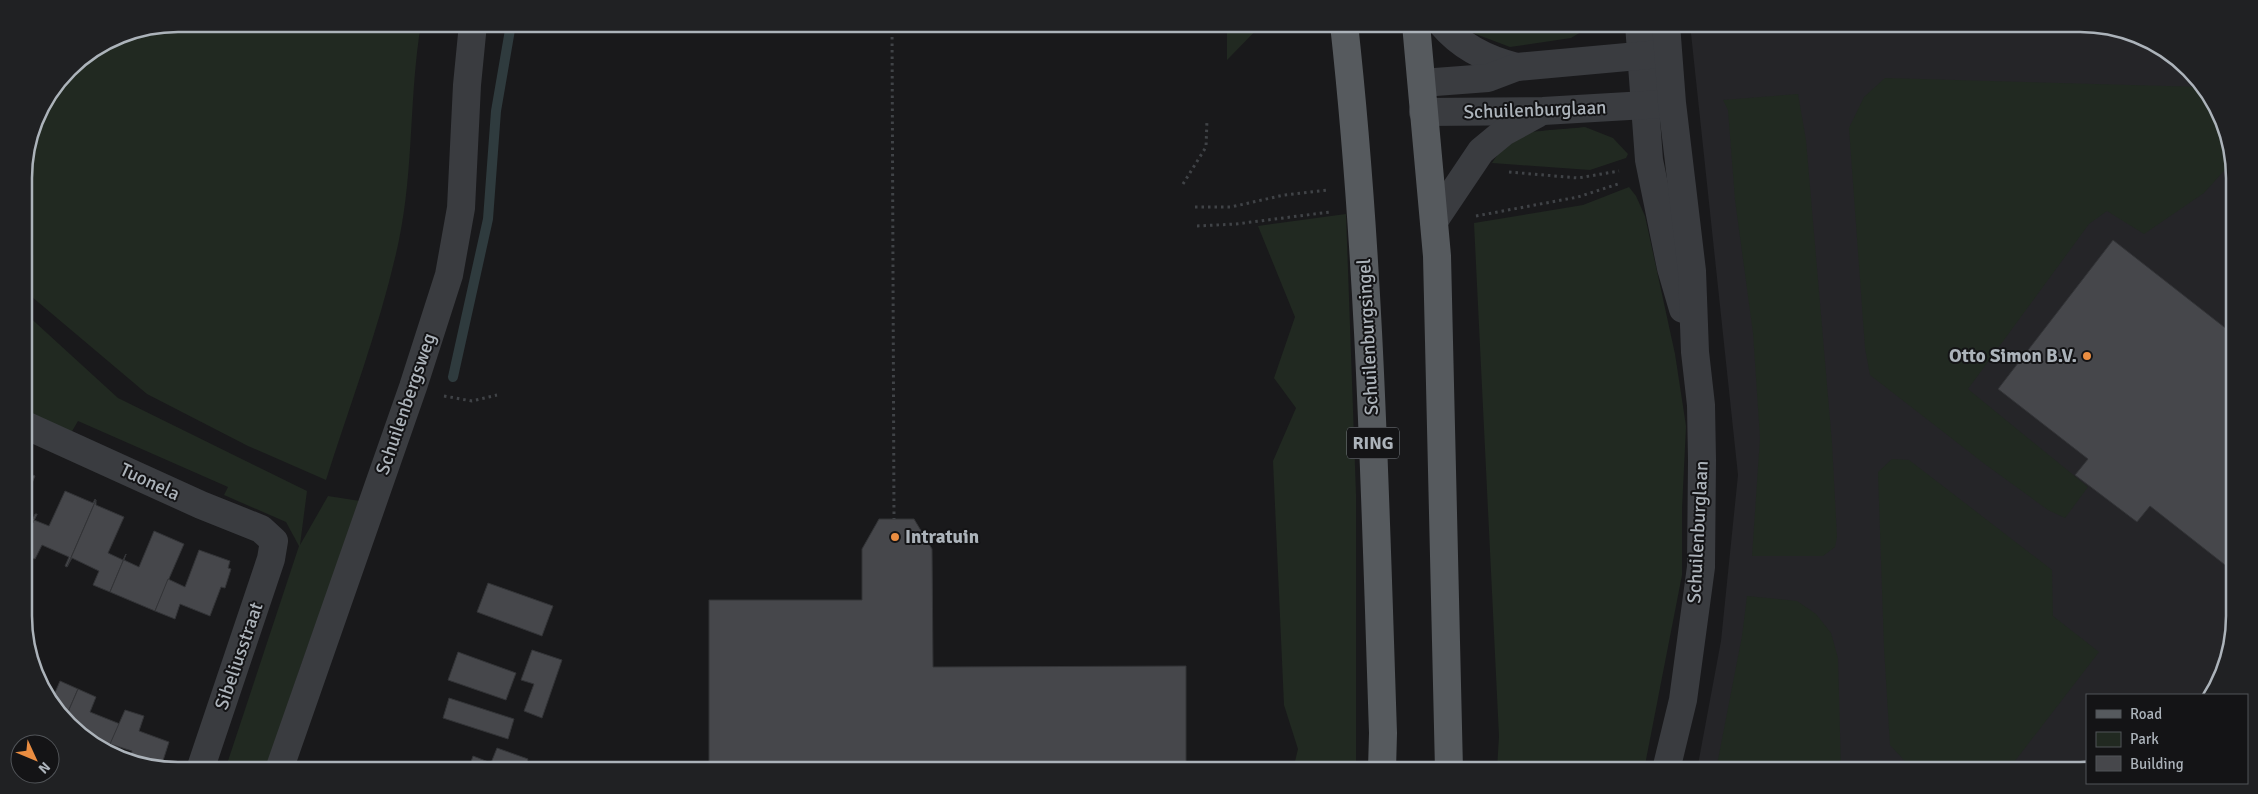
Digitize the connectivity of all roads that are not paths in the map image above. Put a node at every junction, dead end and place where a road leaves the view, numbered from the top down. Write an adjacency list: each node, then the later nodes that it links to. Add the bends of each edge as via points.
1 (472, 33): 21 (street, Schuilenbergsweg, via 460,208 449,274 413,387)
2 (1345, 33): 17 (main road, Schuilenburgsingel / RING, via 1360,186 1372,400)
3 (1417, 33): 10 (main road)
4 (1449, 33): 9 (street, Schuilenburglaan, via 1492,60)
5 (1640, 33): 8 (street, Schuilenburglaan)
6 (1667, 33): 7 (street, Schuilenburglaan)
7 (1669, 53): 8 (street, Schuilenburglaan); 11 (street, Schuilenburglaan)
8 (1642, 55): 9 (street, Schuilenburglaan); 11 (street, Schuilenburglaan)
9 (1517, 66): 10 (street, Schuilenburglaan, via 1488,78)
10 (1422, 83): 13 (main road)
11 (1659, 104): 12 (street, Schuilenburglaan); 19 (street, Schuilenburglaan, via 1692,271 1702,460 1701,567 1683,700)
12 (1543, 111): 13 (street, Schuilenburglaan); 14 (street, via 1504,132 1481,151)
13 (1423, 112): 14 (main road)
14 (1434, 220): 18 (main road)
15 (32, 428): 16 (street, Tuonela, via 261,529)
16 (274, 541): 20 (street, Sibeliusstraat, via 271,559)
17 (1382, 761)
18 (1449, 761)
19 (1668, 761)
20 (203, 762)
21 (282, 762)

